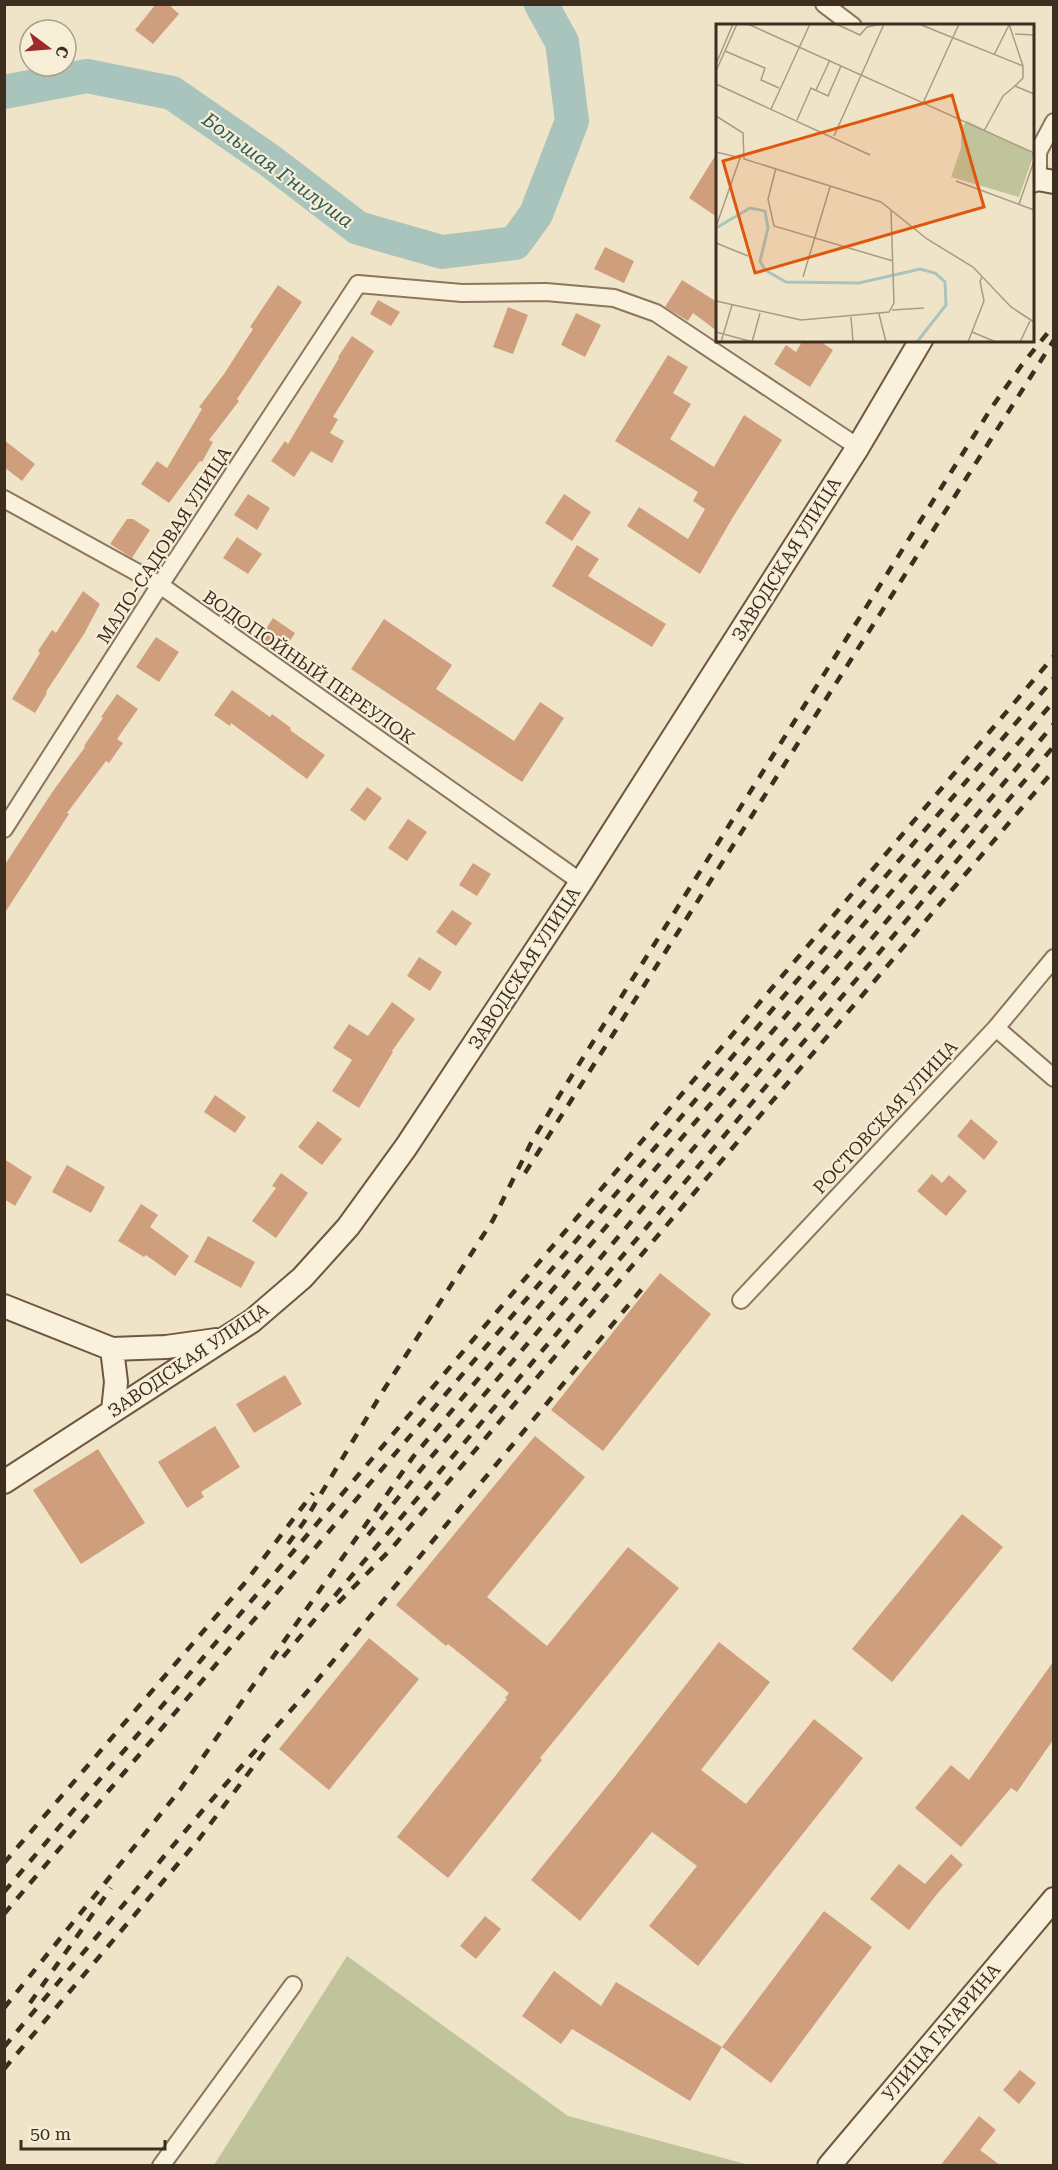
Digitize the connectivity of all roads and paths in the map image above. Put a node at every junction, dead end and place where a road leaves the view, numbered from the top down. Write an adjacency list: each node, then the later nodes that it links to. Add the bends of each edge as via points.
1 (824, 4): 2 (street)
2 (850, 24)
3 (1053, 122): 4 (street)
4 (1035, 150): 5 (street)
5 (1041, 181)
6 (920, 342): 7 (main road, ЗАВОДСКАЯ УЛИЦА)
7 (858, 447): 9 (street, МАЛО-САДОВАЯ УЛИЦА, via 656,313 614,298 546,292 462,293 358,284); 11 (main road, ЗАВОДСКАЯ УЛИЦА)
8 (4, 499): 9 (street, ВОДОПОЙНЫЙ ПЕРЕУЛОК)
9 (160, 585): 10 (street, МАЛО-САДОВАЯ УЛИЦА); 11 (street, ВОДОПОЙНЫЙ ПЕРЕУЛОК)
10 (4, 830)
11 (581, 882): 17 (main road, ЗАВОДСКАЯ УЛИЦА, via 406,1147 348,1227 302,1278 252,1321)
12 (1053, 958): 13 (street, РОСТОВСКАЯ УЛИЦА)
13 (996, 1028): 14 (street); 15 (street, РОСТОВСКАЯ УЛИЦА)
14 (1053, 1077)
15 (741, 1300)
16 (4, 1306): 18 (main road)
17 (224, 1338): 18 (main road, via 184,1346); 19 (main road, ЗАВОДСКАЯ УЛИЦА)
18 (112, 1349): 19 (main road, via 116,1382)
19 (112, 1411): 20 (main road, ЗАВОДСКАЯ УЛИЦА)
20 (4, 1482)
21 (1053, 1899): 24 (main road, УЛИЦА ГАГАРИНА)
22 (293, 1985): 23 (street)
23 (161, 2166)
24 (829, 2166)

